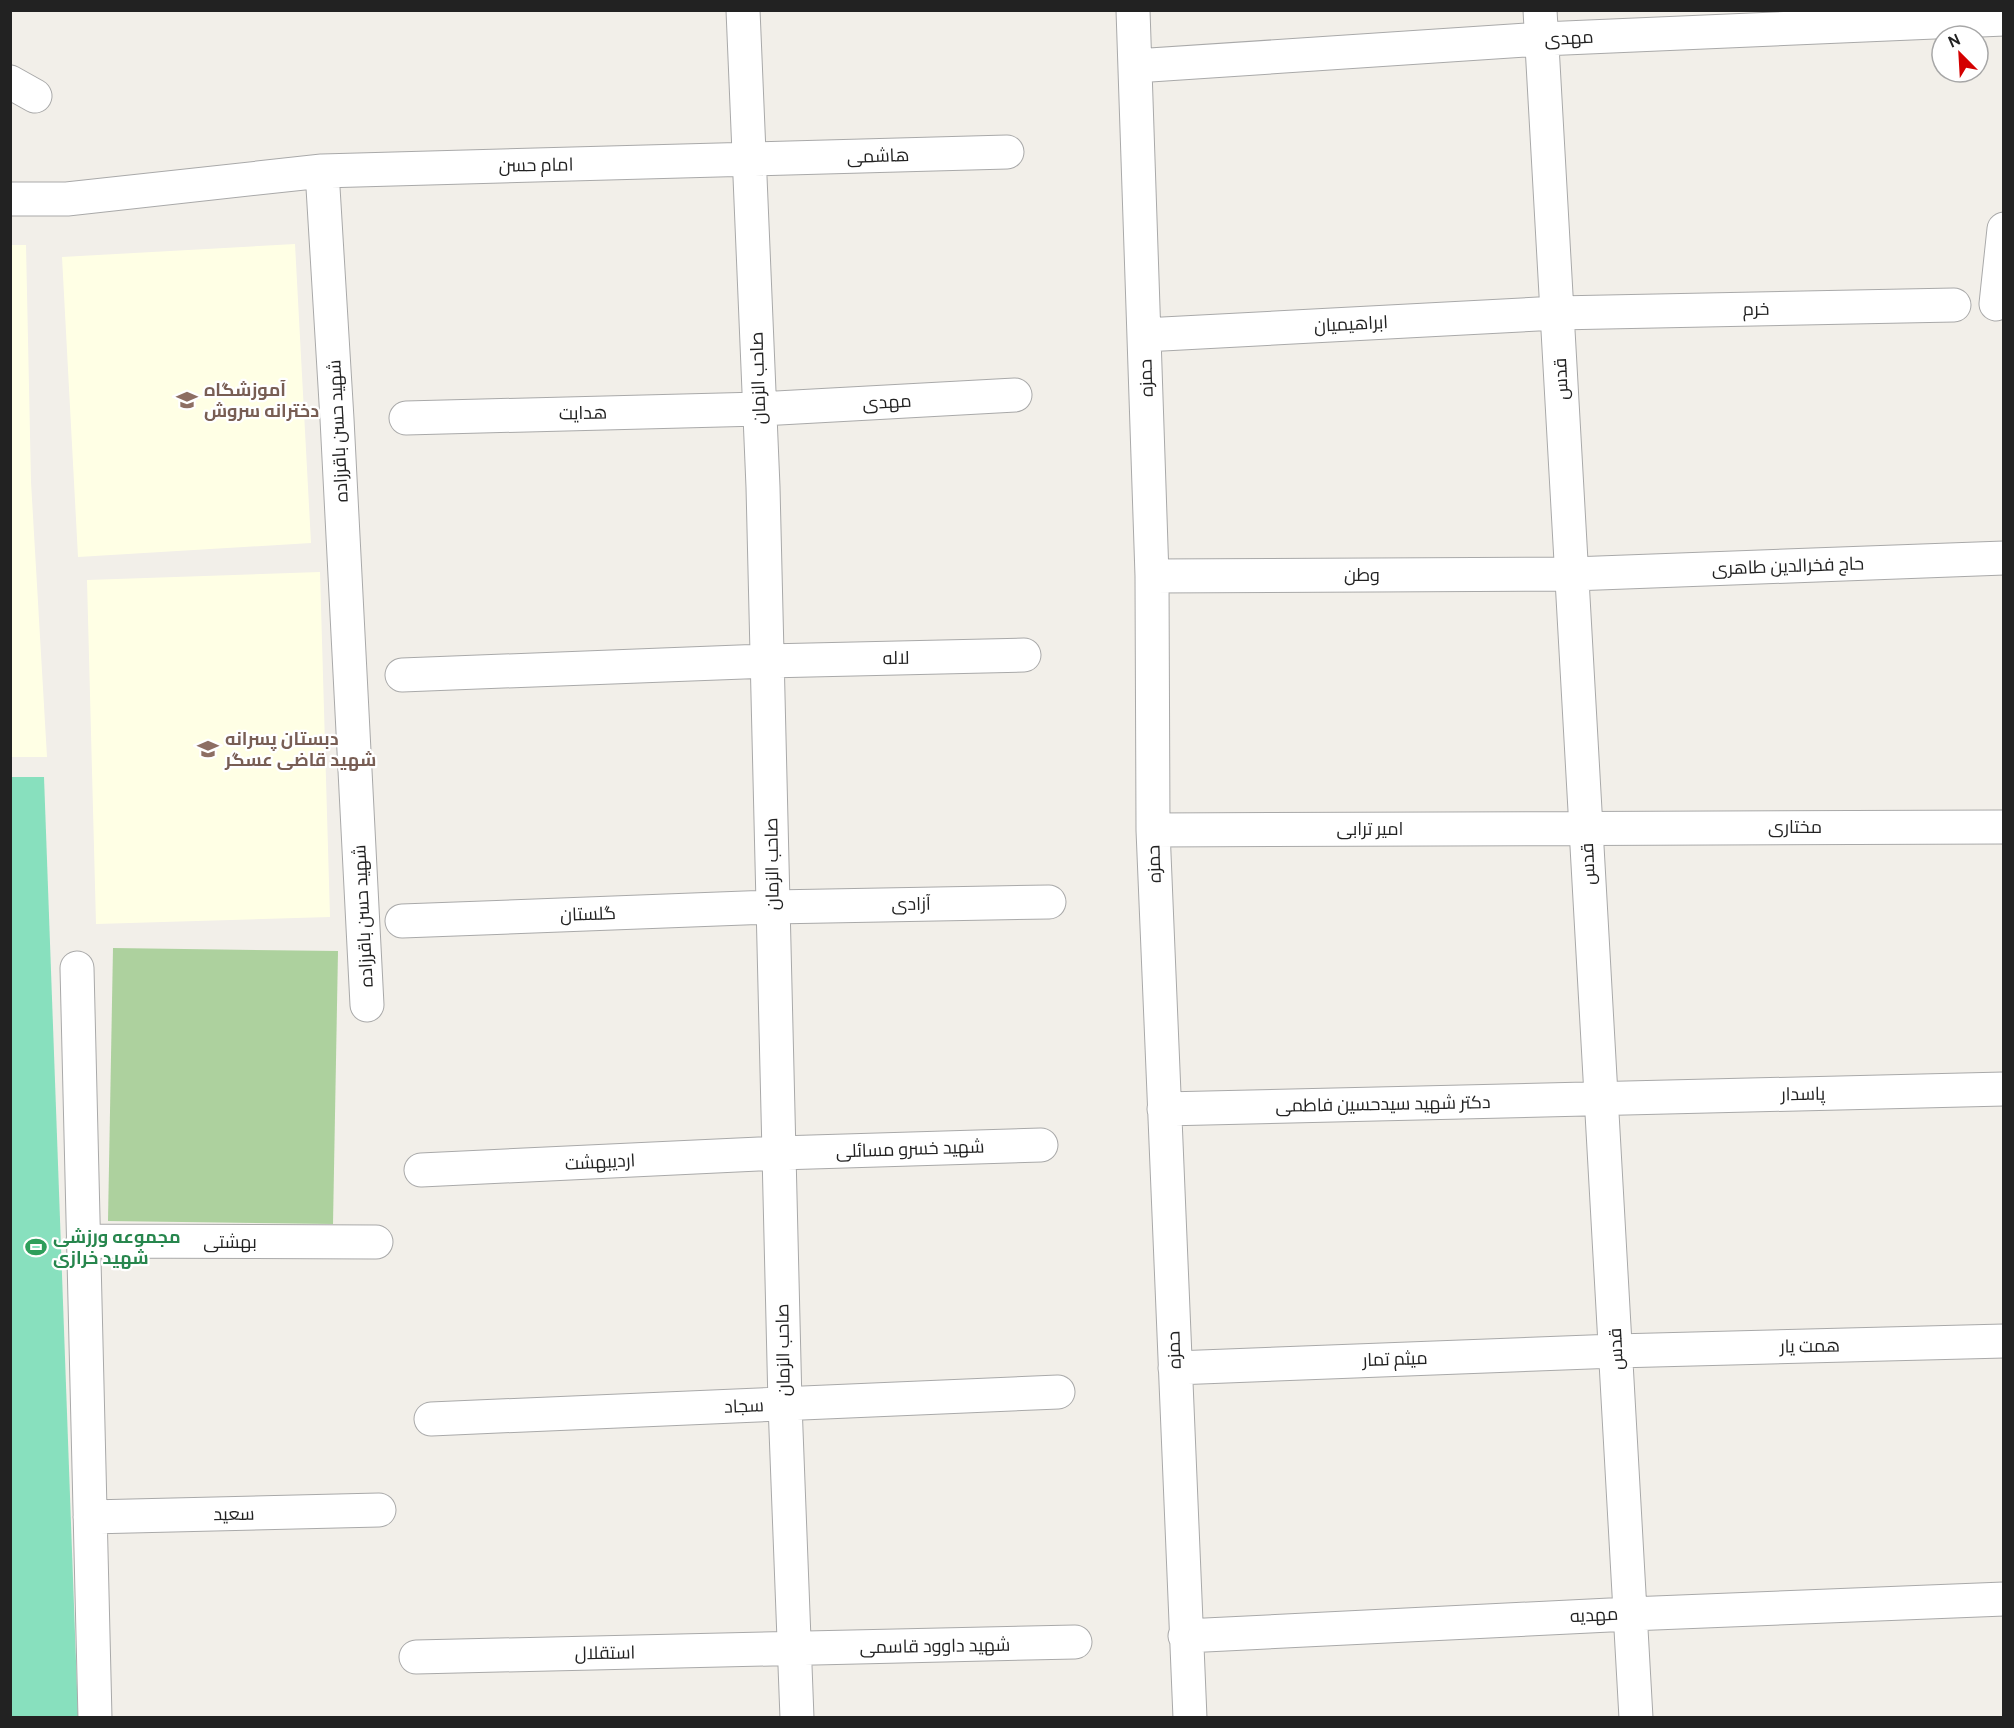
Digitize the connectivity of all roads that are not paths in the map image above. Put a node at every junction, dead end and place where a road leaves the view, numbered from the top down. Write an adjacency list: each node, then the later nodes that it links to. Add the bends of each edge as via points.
1 (743, 10): 7 (street, صاحب الزمان)
2 (1133, 10): 5 (street, حمزه)
3 (2004, 20): 4 (street, مهدی)
4 (1541, 25): 5 (street, مهدی); 13 (street, قدس)
5 (1135, 66): 14 (street, حمزه)
6 (1007, 152): 7 (street, هاشمی)
7 (749, 160): 8 (street, امام حسن); 16 (street, صاحب الزمان)
8 (322, 171): 9 (street, via 67,199); 31 (street, شهید حسن باقرزاده)
9 (10, 199)
10 (2004, 229): 11 (street)
11 (1996, 304)
12 (1954, 305): 13 (street, خرم)
13 (1557, 313): 14 (street, ابراهیمیان); 19 (street, قدس)
14 (1144, 335): 20 (street, حمزه)
15 (1015, 395): 16 (street, مهدی)
16 (760, 409): 17 (street, هدایت); 22 (street, صاحب الزمان)
17 (406, 418)
18 (2004, 558): 19 (street, حاج فخرالدین طاهری)
19 (1572, 574): 20 (street, وطن); 24 (street, قدس)
20 (1152, 576): 26 (street, حمزه)
21 (1024, 656): 22 (street, لاله)
22 (767, 661): 23 (street, لاله); 28 (street, صاحب الزمان)
23 (402, 675)
24 (1586, 827): 25 (street, مختاری); 26 (street, امیر ترابی); 33 (street, قدس)
25 (2004, 827)
26 (1153, 830): 34 (street, حمزه)
27 (1049, 902): 28 (street, آزادی)
28 (773, 907): 29 (street, گلستان); 36 (street, صاحب الزمان)
29 (402, 921)
30 (77, 968): 38 (street)
31 (367, 1005)
32 (2004, 1089): 33 (street, پاسدار)
33 (1602, 1098): 34 (street, دکتر شهید سیدحسین فاطمی); 41 (street, قدس)
34 (1164, 1109): 42 (street, حمزه)
35 (1041, 1145): 36 (street, شهید خسرو مسائلی)
36 (779, 1153): 37 (street, اردیبهشت); 44 (street, صاحب الزمان)
37 (421, 1170)
38 (83, 1241): 39 (street, بهشتی); 47 (street)
39 (376, 1242)
40 (2004, 1341): 41 (street, همت یار)
41 (1616, 1351): 42 (street, میثم تمار); 49 (street, قدس)
42 (1175, 1368): 50 (street, حمزه)
43 (1058, 1392): 44 (street, سجاد)
44 (785, 1404): 45 (street, سجاد); 52 (street, صاحب الزمان)
45 (430, 1419)
46 (379, 1510): 47 (street, سعید)
47 (90, 1517): 54 (street)
48 (2004, 1599): 49 (street, مهدیه)
49 (1630, 1614): 50 (street, مهدیه); 57 (street, قدس)
50 (1185, 1636): 56 (street, حمزه)
51 (1076, 1642): 52 (street, شهید داوود قاسمی)
52 (794, 1649): 53 (street, استقلال); 55 (street, صاحب الزمان)
53 (416, 1657)
54 (95, 1718)
55 (797, 1718)
56 (1190, 1718)
57 (1636, 1718)

